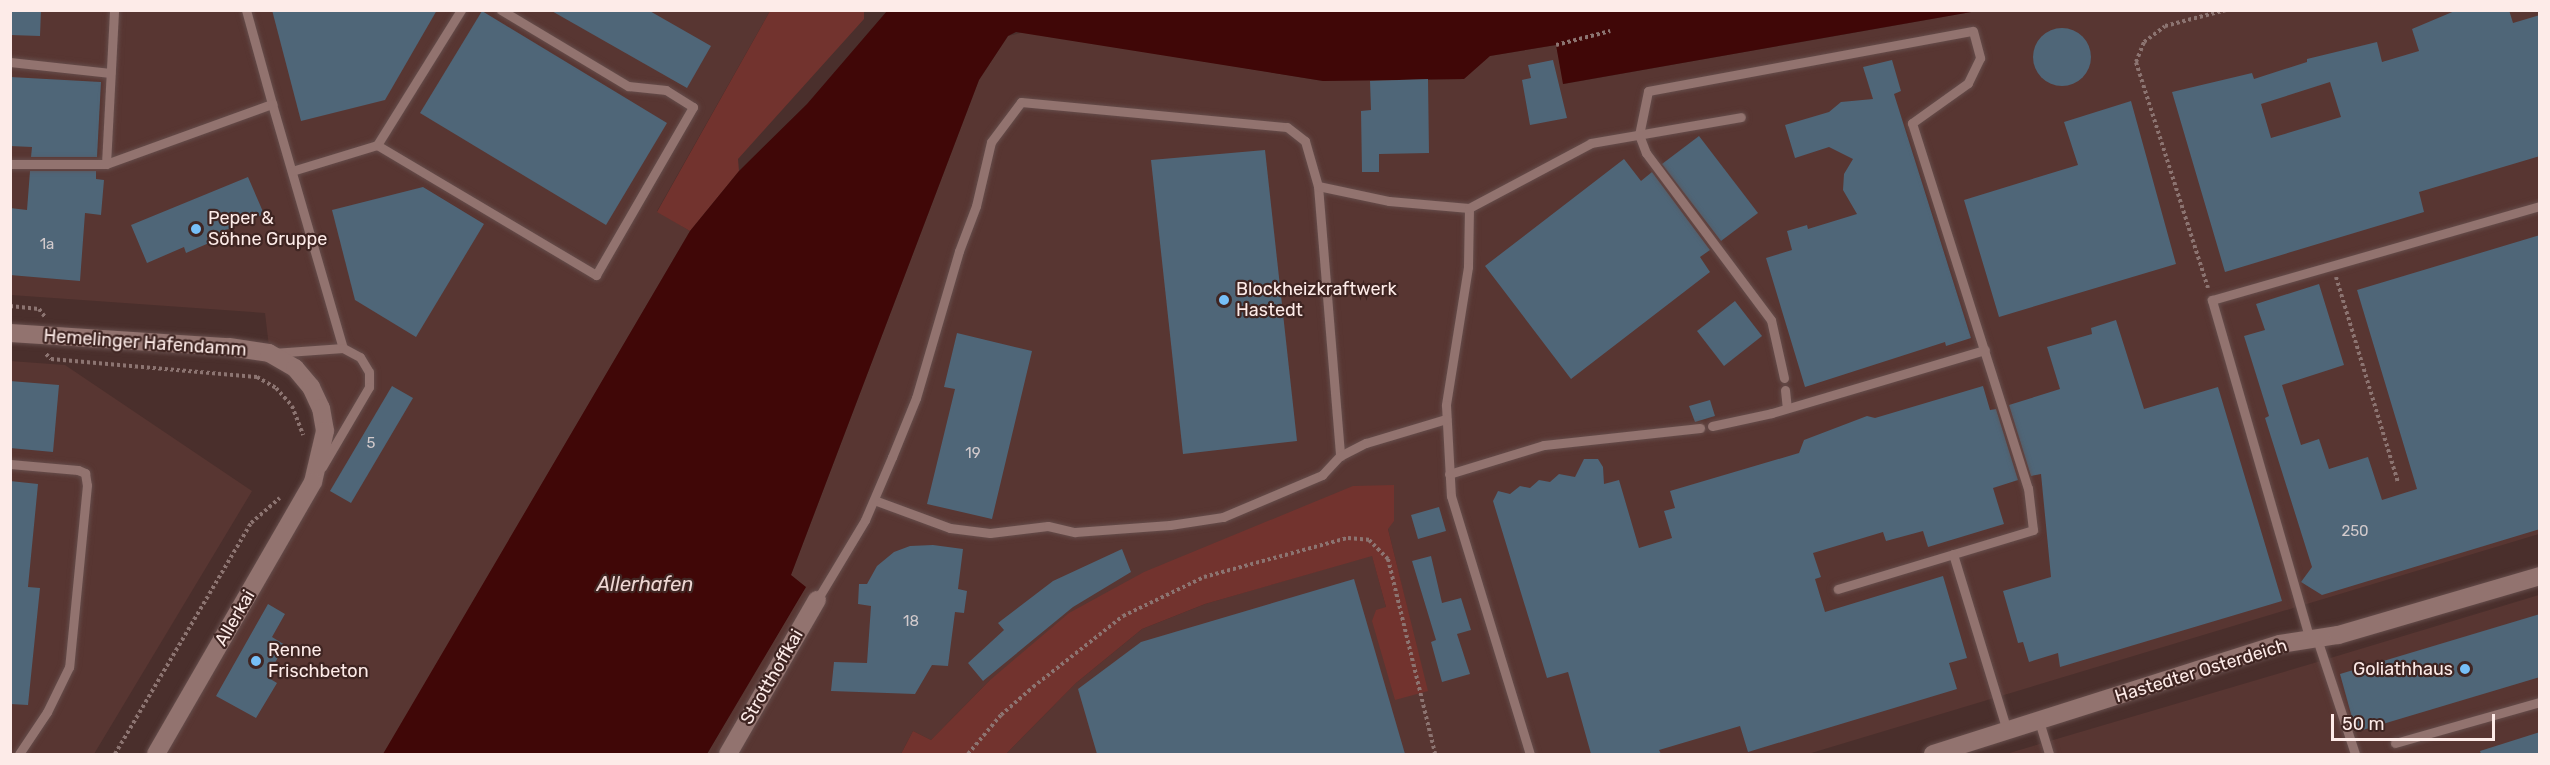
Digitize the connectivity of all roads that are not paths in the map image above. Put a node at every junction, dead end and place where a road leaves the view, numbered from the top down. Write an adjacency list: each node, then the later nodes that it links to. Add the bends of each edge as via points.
1 (114, 10): 6 (lane)
2 (246, 10): 7 (lane)
3 (461, 10): 10 (lane)
4 (501, 10): 10 (lane, via 628,86 666,90 693,107 596,275)
5 (10, 63): 6 (lane)
6 (110, 73): 12 (lane)
7 (273, 104): 12 (lane); 13 (lane)
8 (1741, 117): 9 (lane)
9 (1639, 135): 16 (lane, via 1591,143); 19 (lane, via 1648,90 1973,31 1980,58 1968,83 1912,123); 21 (lane, via 1654,168 1771,320)
10 (376, 145): 13 (lane)
11 (10, 164): 12 (lane)
12 (106, 164)
13 (292, 171): 18 (lane)
14 (1318, 186): 16 (lane, via 1389,201); 27 (lane); 31 (lane, via 1305,141 1287,128 1021,102 991,142 976,206 916,398)
15 (2540, 206): 36 (lane, via 2212,300)
16 (1469, 208): 24 (lane, via 1468,267)
17 (10, 333): 20 (street, Hemelinger Hafendamm)
18 (343, 348): 20 (lane); 30 (lane, via 360,357 369,372 369,387)
19 (1985, 350): 23 (lane); 32 (lane, via 2028,488 2032,530)
20 (269, 353): 30 (street, Hemelinger Hafendamm, via 295,368 312,387 321,408 325,431)
21 (1784, 378)
22 (1785, 390): 23 (lane)
23 (1787, 408): 25 (lane)
24 (1446, 419): 27 (lane, via 1366,443); 29 (lane)
25 (1712, 426)
26 (1700, 428): 29 (lane, via 1544,445)
27 (1340, 456): 31 (lane, via 1322,475 1223,517 1170,525 1075,532 1048,526 990,533 950,528)
28 (10, 465): 41 (lane, via 78,470 85,473 87,485 69,667 47,712)
29 (1449, 474): 44 (lane, via 1451,496)
30 (314, 482): 42 (street, Allerkai)
31 (874, 500): 35 (lane)
32 (1953, 554): 34 (lane); 39 (lane)
33 (2540, 576): 36 (street, Hastedter Osterdeich)
34 (1838, 589)
35 (817, 600): 43 (street, Strotthoffkai)
36 (2314, 639): 38 (street, Hastedter Osterdeich, via 2280,644); 47 (lane)
37 (2540, 702): 40 (lane)
38 (2039, 721): 39 (street, Hastedter Osterdeich); 46 (lane)
39 (2007, 731): 45 (street, Hastedter Osterdeich)
40 (2395, 743)
41 (19, 754)
42 (156, 754)
43 (728, 754)
44 (1530, 754)
45 (1933, 754)
46 (2049, 754)
47 (2355, 754)

